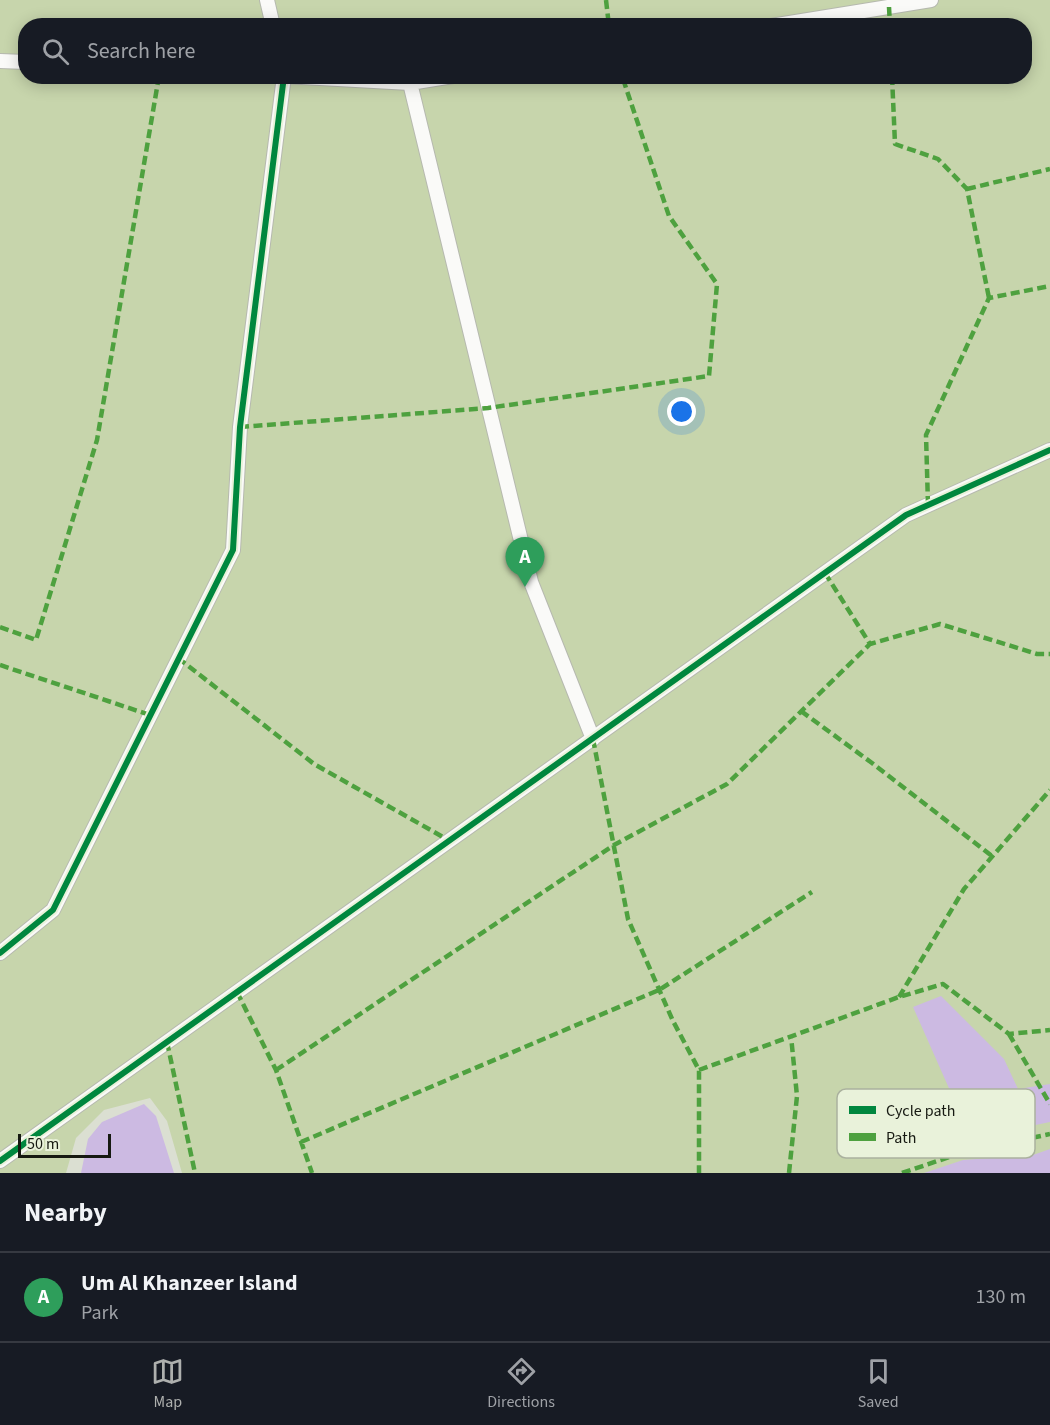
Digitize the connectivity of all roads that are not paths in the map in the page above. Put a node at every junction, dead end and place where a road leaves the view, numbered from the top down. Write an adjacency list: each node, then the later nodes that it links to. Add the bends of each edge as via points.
1 (267, 0): 3 (street)
2 (931, 0): 4 (street)
3 (271, 18)
4 (820, 18)
5 (0, 61): 6 (street)
6 (18, 62)
7 (283, 84): 11 (street, via 240,427 233,550 53,910)
8 (410, 84): 10 (street, via 531,582)
9 (1050, 450): 10 (street, via 906,514)
10 (593, 739): 12 (street)
11 (0, 953)
12 (0, 1161)

